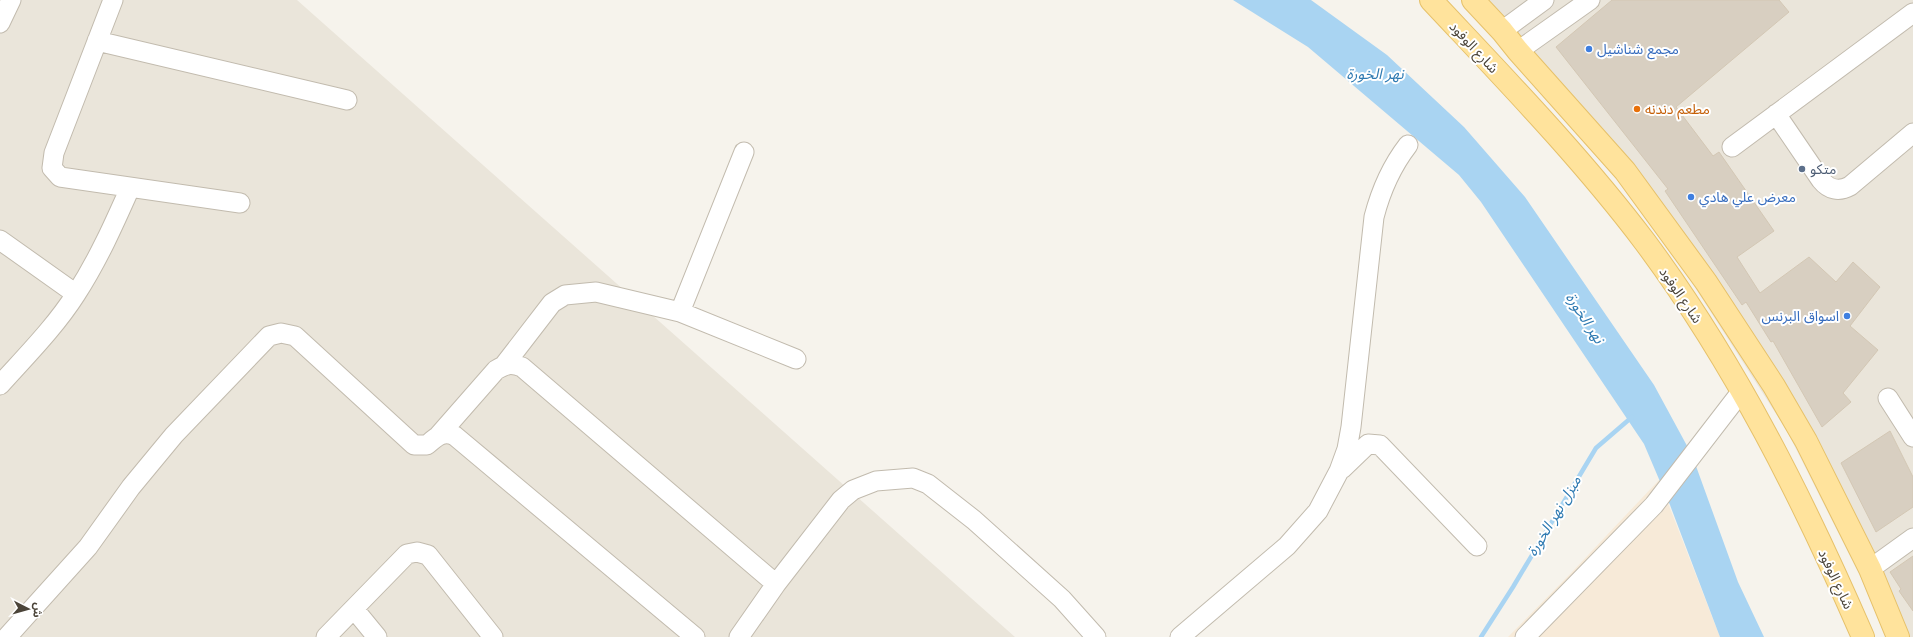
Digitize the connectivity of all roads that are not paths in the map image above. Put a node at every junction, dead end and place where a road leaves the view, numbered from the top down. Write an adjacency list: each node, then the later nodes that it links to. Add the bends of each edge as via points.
1 (11, 0): 8 (street)
2 (113, 0): 10 (street)
3 (1431, 0): 26 (main road, شارع الوفود, via 1591,176 1645,242 1694,314)
4 (1473, 0): 9 (main road, شارع الوفود)
5 (1544, 0): 9 (street)
6 (1590, 0): 11 (street)
7 (1913, 13): 13 (street)
8 (0, 23)
9 (1502, 31): 11 (main road, شارع الوفود)
10 (97, 41): 12 (street); 18 (street, via 54,154 52,168 60,177)
11 (1518, 51): 33 (main road, شارع الوفود, via 1625,171 1706,282 1802,434)
12 (347, 100)
13 (1776, 114): 14 (street, via 1825,184 1840,190 1850,186); 16 (street)
14 (1913, 134)
15 (1408, 145): 30 (street, via 1390,172 1374,217 1351,427)
16 (1732, 147)
17 (744, 152): 22 (street)
18 (130, 188): 19 (street); 21 (street, via 110,232)
19 (240, 203)
20 (0, 240): 21 (street)
21 (76, 294): 25 (street)
22 (680, 312): 23 (street); 24 (street, via 596,292 565,295 552,303)
23 (796, 359)
24 (505, 364): 28 (street, via 496,370); 34 (street, via 512,363 522,367)
25 (0, 385)
26 (1741, 392): 44 (street, via 1654,505); 45 (main road, شارع الوفود, via 1767,435)
27 (1888, 398): 29 (street)
28 (438, 434): 36 (street, via 427,446 414,445 295,336 281,333 269,336 174,435 131,487 88,547); 40 (street, via 448,432 455,436)
29 (1913, 437)
30 (1339, 471): 32 (street, via 1368,444 1380,445); 43 (street, via 1318,511 1287,546)
31 (1913, 538): 33 (street)
32 (1477, 546)
33 (1870, 569): 46 (main road, شارع الوفود)
34 (776, 584): 41 (street); 42 (street, via 841,500 853,490 876,481 913,478 928,484 974,520 1062,599)
35 (354, 609): 37 (street); 38 (street); 39 (street, via 407,554 417,552 428,555)
36 (7, 637)
37 (326, 637)
38 (377, 637)
39 (493, 637)
40 (695, 637)
41 (738, 637)
42 (1096, 637)
43 (1180, 637)
44 (1525, 637)
45 (1863, 637)
46 (1898, 637)

